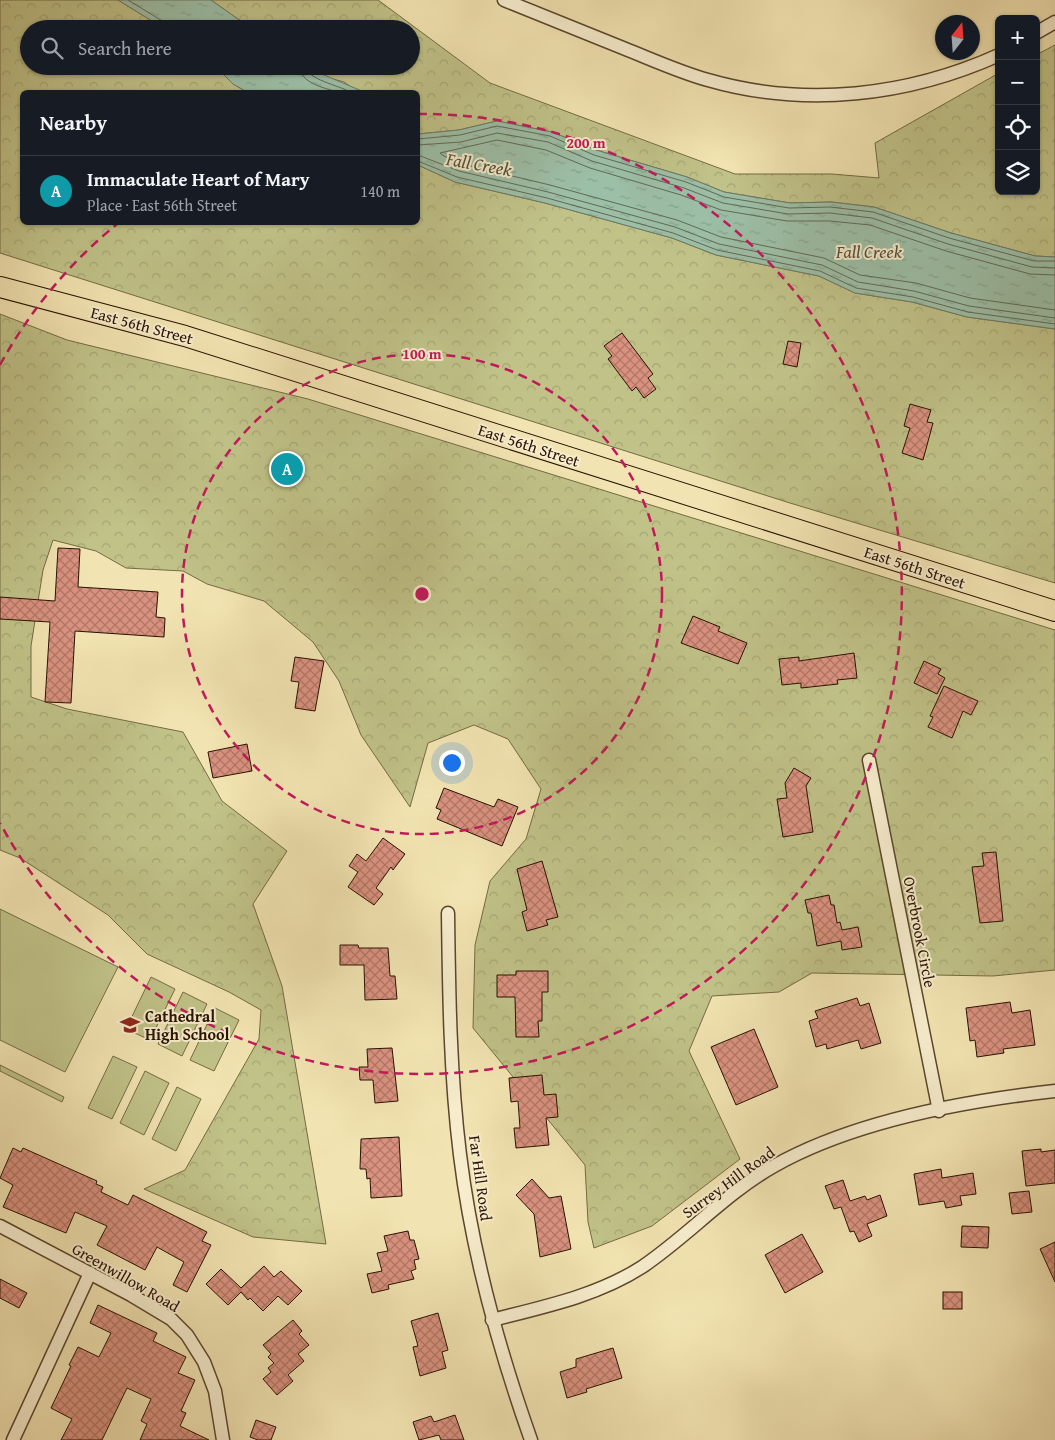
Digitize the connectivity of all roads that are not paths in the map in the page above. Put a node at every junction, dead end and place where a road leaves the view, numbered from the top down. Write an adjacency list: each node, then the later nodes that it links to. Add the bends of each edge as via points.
1 (504, 0): 4 (street, via 688,74 764,92 808,96 886,90 952,74)
2 (1055, 22): 3 (street)
3 (1040, 31)
4 (995, 57)
5 (0, 287): 6 (main road, East 56th Street, via 185,336)
6 (1055, 611)
7 (869, 760): 10 (street, Overbrook Circle)
8 (448, 913): 13 (street, Far Hill Road, via 450,1044 457,1127 471,1227)
9 (1055, 1091): 10 (street, Surrey Hill Road)
10 (939, 1110): 13 (street, Surrey Hill Road, via 862,1128 806,1149 748,1183 665,1249 616,1281 589,1293)
11 (0, 1226): 12 (street, Greenwillow Road)
12 (90, 1273): 14 (street); 15 (street, Greenwillow Road, via 171,1319 187,1336 213,1384)
13 (492, 1320): 16 (street, Far Hill Road)
14 (13, 1440)
15 (223, 1440)
16 (531, 1440)

